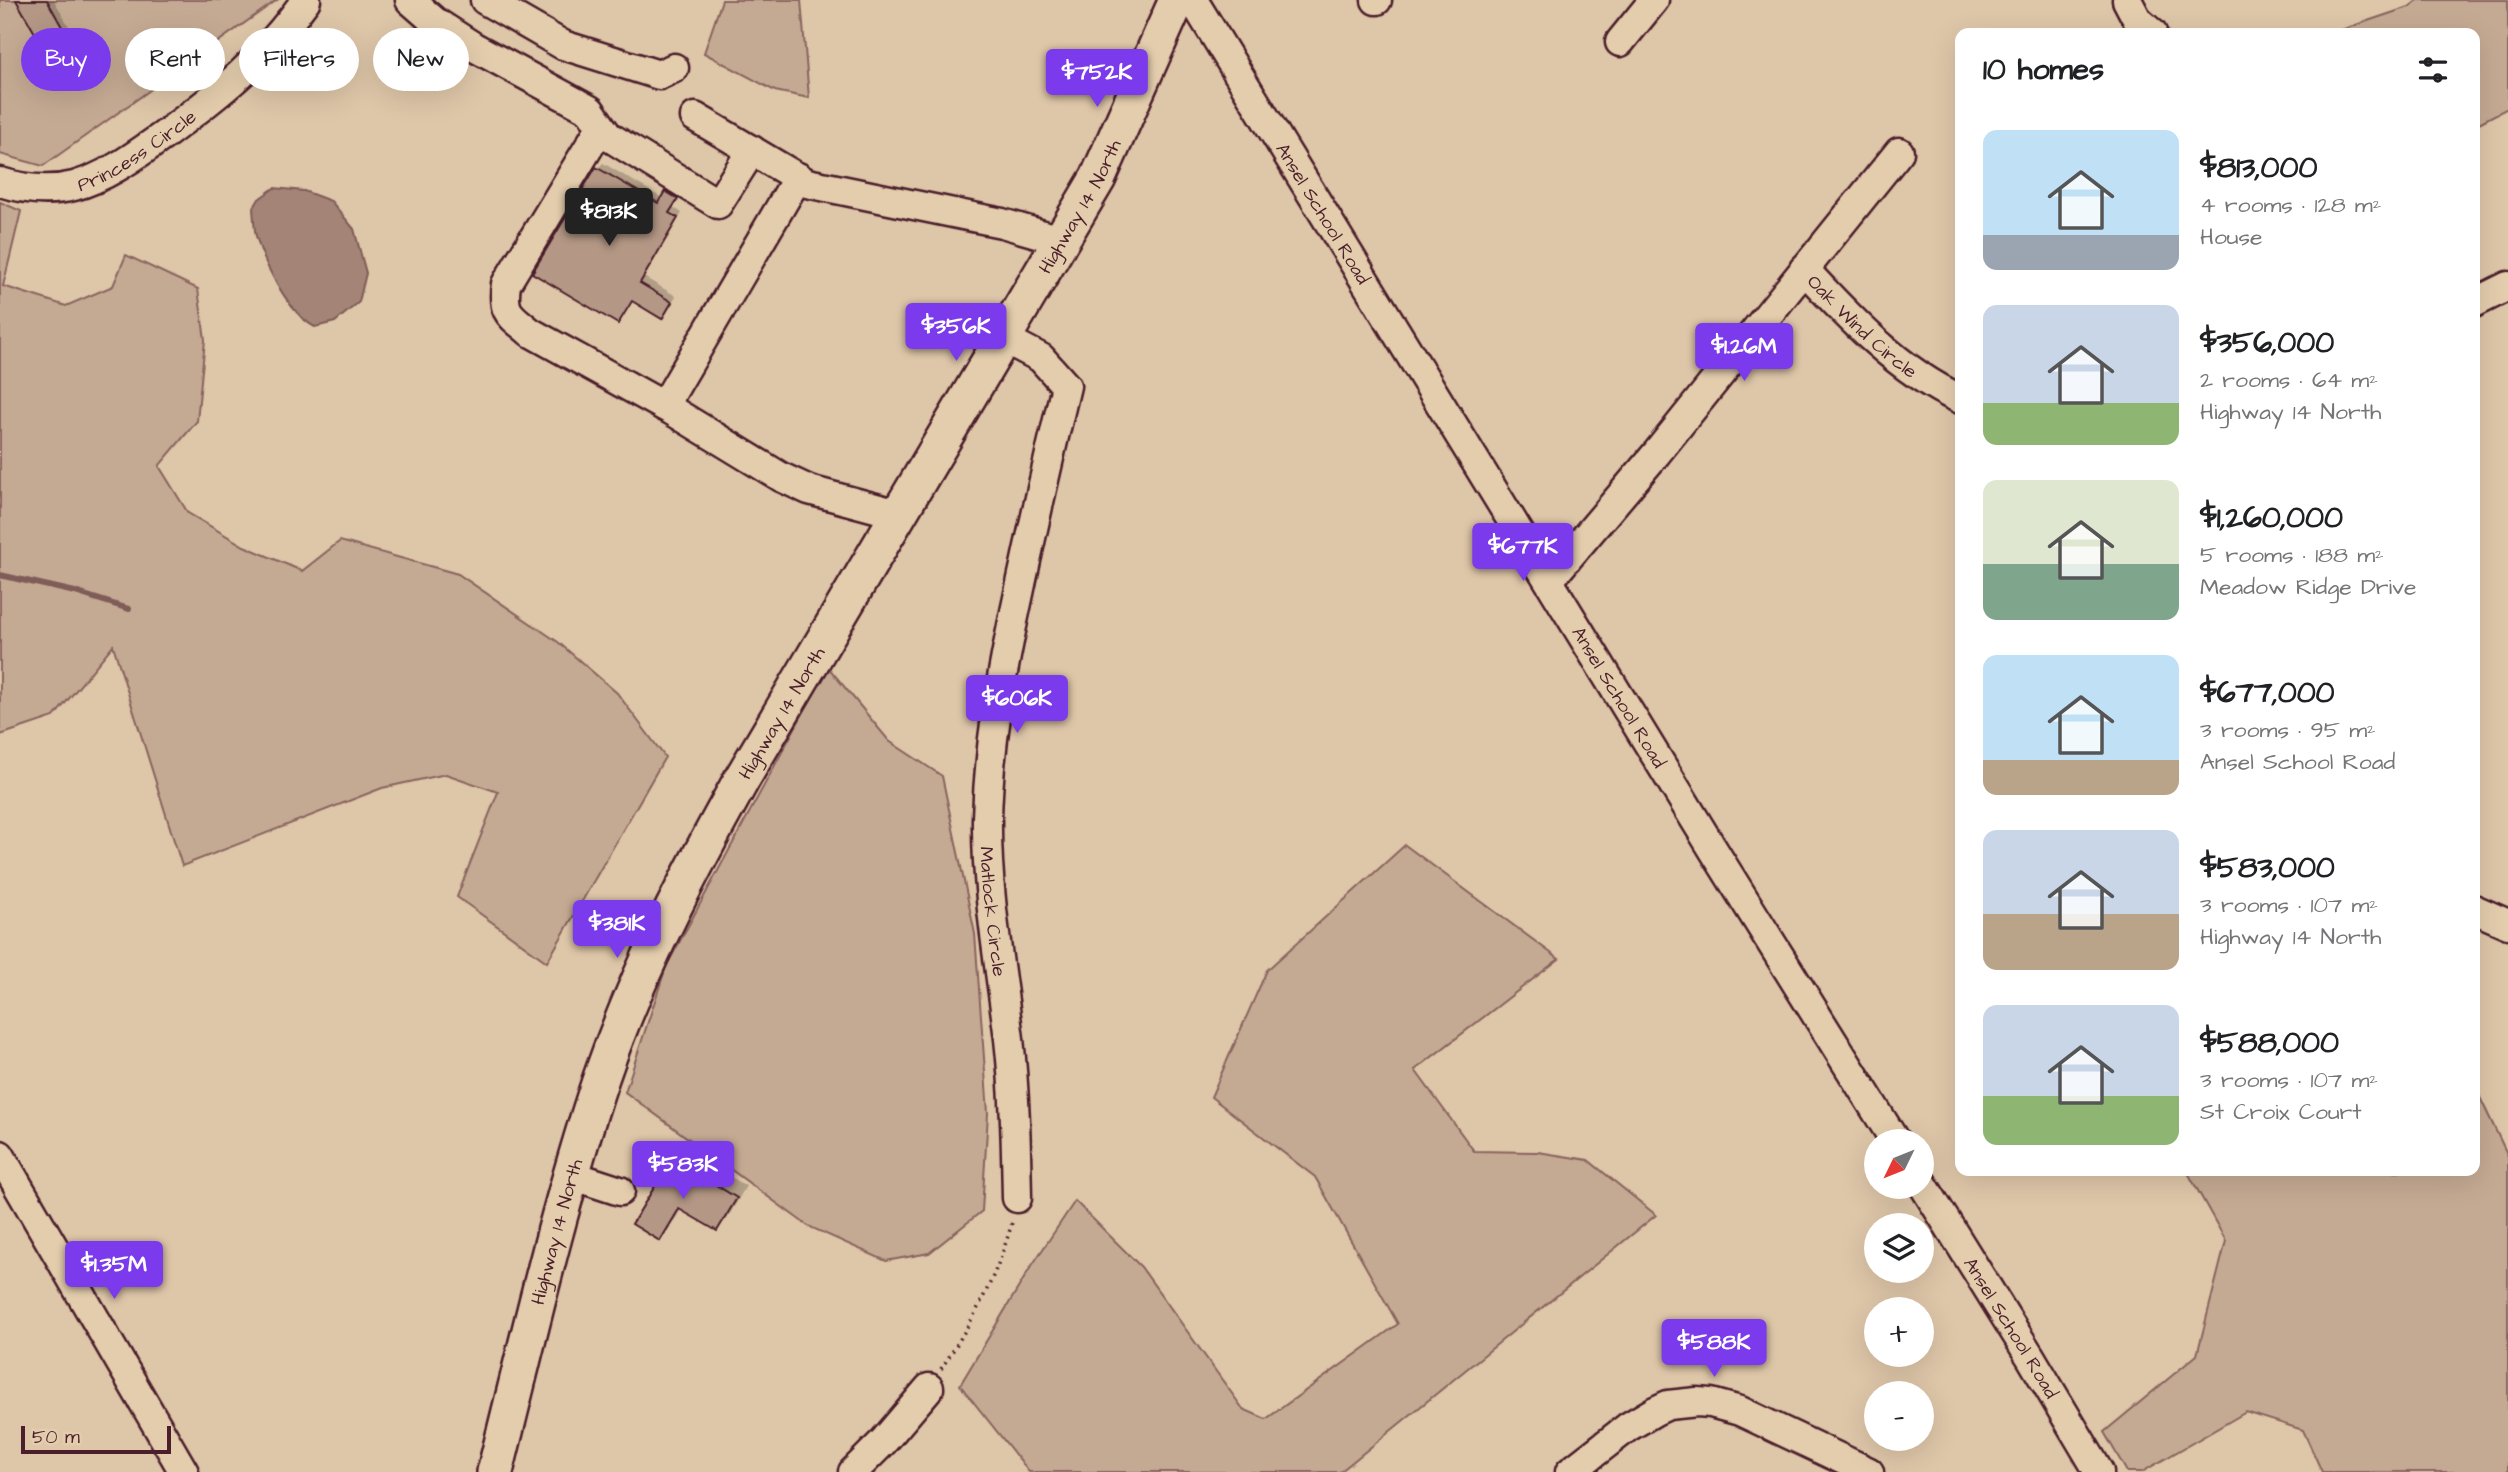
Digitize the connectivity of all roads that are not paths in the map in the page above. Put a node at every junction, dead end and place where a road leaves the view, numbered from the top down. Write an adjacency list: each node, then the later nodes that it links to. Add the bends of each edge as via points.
1 (306, 0): 16 (street, Princess Circle, via 276,40 222,93 106,173 60,188)
2 (410, 0): 12 (street, via 474,47 590,110)
3 (485, 0): 10 (street, via 564,45 659,75)
4 (1177, 0): 17 (main road, Highway 14 North, via 1098,178)
5 (1193, 0): 25 (street, Ansel School Road)
6 (1654, 0): 9 (street)
7 (2127, 0): 8 (street)
8 (2146, 28)
9 (1620, 42)
10 (674, 68)
11 (695, 117): 13 (street)
12 (601, 127): 13 (street, via 608,136 718,204); 23 (street, via 506,284 504,302 510,315 530,331)
13 (751, 150): 15 (street)
14 (1899, 152): 18 (street)
15 (798, 177): 17 (street, via 807,183 1002,223); 23 (street)
16 (0, 182)
17 (1061, 240): 21 (main road, Highway 14 North)
18 (1804, 269): 22 (street, Oak Wind Circle, via 1880,344); 25 (street)
19 (2508, 286): 20 (street)
20 (2480, 300)
21 (1003, 338): 24 (main road, Highway 14 North); 32 (street, Matlock Circle, via 1041,358 1066,386 1003,667 989,765 990,885 1016,1124)
22 (1955, 396)
23 (664, 406): 24 (street, via 780,477)
24 (898, 514): 30 (main road, Highway 14 North, via 690,872 606,1065)
25 (1549, 579): 28 (street, Ansel School Road)
26 (2480, 912): 27 (street)
27 (2508, 924)
28 (1888, 1129)
29 (0, 1155): 35 (street)
30 (571, 1175): 31 (street); 36 (main road, Highway 14 North)
31 (620, 1191)
32 (1017, 1198)
33 (1932, 1199): 40 (street, Ansel School Road)
34 (929, 1388): 37 (street)
35 (184, 1472)
36 (495, 1472)
37 (853, 1472)
38 (1570, 1472): 39 (street, via 1654,1410 1697,1402 1740,1412)
39 (1869, 1472)
40 (2099, 1472)

